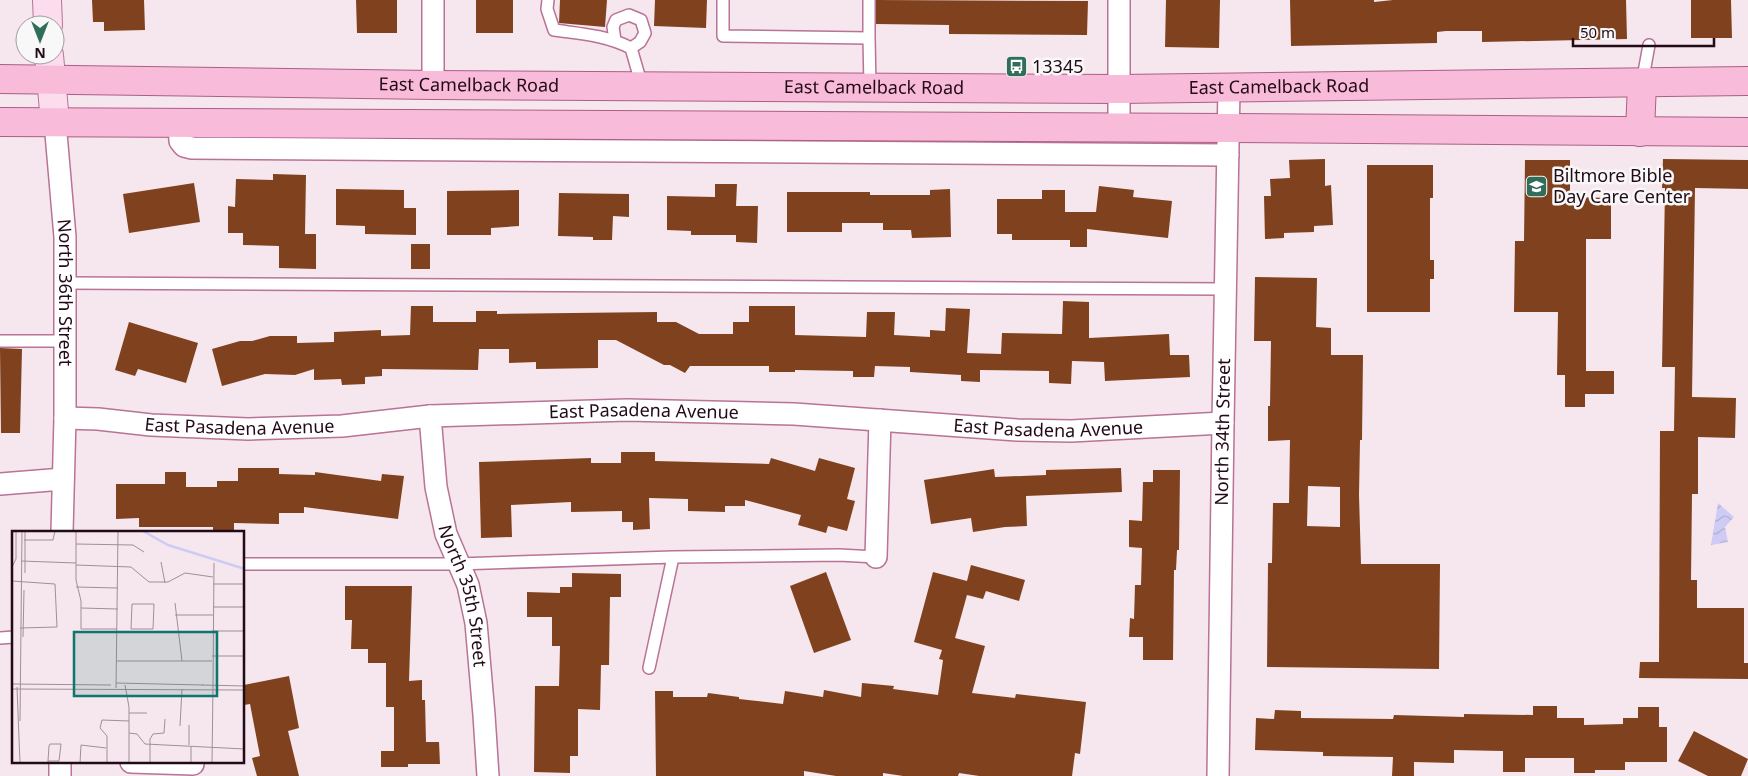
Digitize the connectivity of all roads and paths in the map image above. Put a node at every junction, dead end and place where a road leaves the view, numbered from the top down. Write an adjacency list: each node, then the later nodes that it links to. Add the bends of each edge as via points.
1 (48, 0): 7 (main road)
2 (434, 0): 16 (street)
3 (548, 0): 9 (lane, via 547,9 554,30)
4 (723, 0): 8 (lane, via 723,36)
5 (869, 0): 8 (lane)
6 (1119, 0): 20 (street)
7 (48, 15)
8 (869, 38): 18 (lane)
9 (615, 40): 11 (lane); 11 (lane, via 613,27 616,20 629,15 641,20 645,33)
10 (1650, 45): 15 (lane)
11 (631, 48): 17 (lane)
12 (51, 67): 13 (main road, East Camelback Road); 16 (main road, East Camelback Road); 22 (main road, North 36th Street)
13 (0, 79)
14 (1748, 81): 15 (main road, East Camelback Road)
15 (1642, 83): 19 (main road, East Camelback Road); 25 (main road)
16 (433, 85): 17 (main road, East Camelback Road)
17 (642, 86): 18 (main road, East Camelback Road); 27 (main road)
18 (870, 87): 20 (main road, East Camelback Road)
19 (1229, 88): 20 (main road, East Camelback Road); 24 (street, North 34th Street)
20 (1119, 89): 23 (street)
21 (0, 122): 22 (main road)
22 (56, 122): 27 (main road); 29 (street, North 36th Street, via 65,237)
23 (1119, 128): 24 (main road); 27 (main road)
24 (1229, 128): 25 (main road); 28 (street, North 34th Street)
25 (1640, 132): 26 (main road)
26 (1748, 132)
27 (642, 138): 28 (street)
28 (1228, 155): 30 (street, North 34th Street)
29 (65, 283): 30 (lane); 32 (street, North 36th Street)
30 (1225, 289): 36 (street, North 34th Street)
31 (0, 341): 32 (lane)
32 (65, 341): 34 (street, North 36th Street)
33 (430, 416): 34 (street, East Pasadena Avenue, via 342,426 248,429); 35 (street, East Pasadena Avenue, via 627,410 794,414); 43 (street, North 35th Street, via 436,487 446,534)
34 (65, 418): 37 (street, North 36th Street)
35 (880, 420): 36 (street, East Pasadena Avenue, via 1070,431); 41 (street)
36 (1222, 423): 46 (street, North 34th Street)
37 (63, 479): 38 (street); 39 (street, North 36th Street)
38 (0, 484)
39 (62, 531)
40 (673, 557): 41 (lane); 43 (lane); 44 (lane)
41 (876, 557)
42 (245, 564): 43 (lane)
43 (458, 564): 45 (street, North 35th Street, via 468,585 476,623)
44 (649, 668)
45 (488, 776)
46 (1218, 776)

